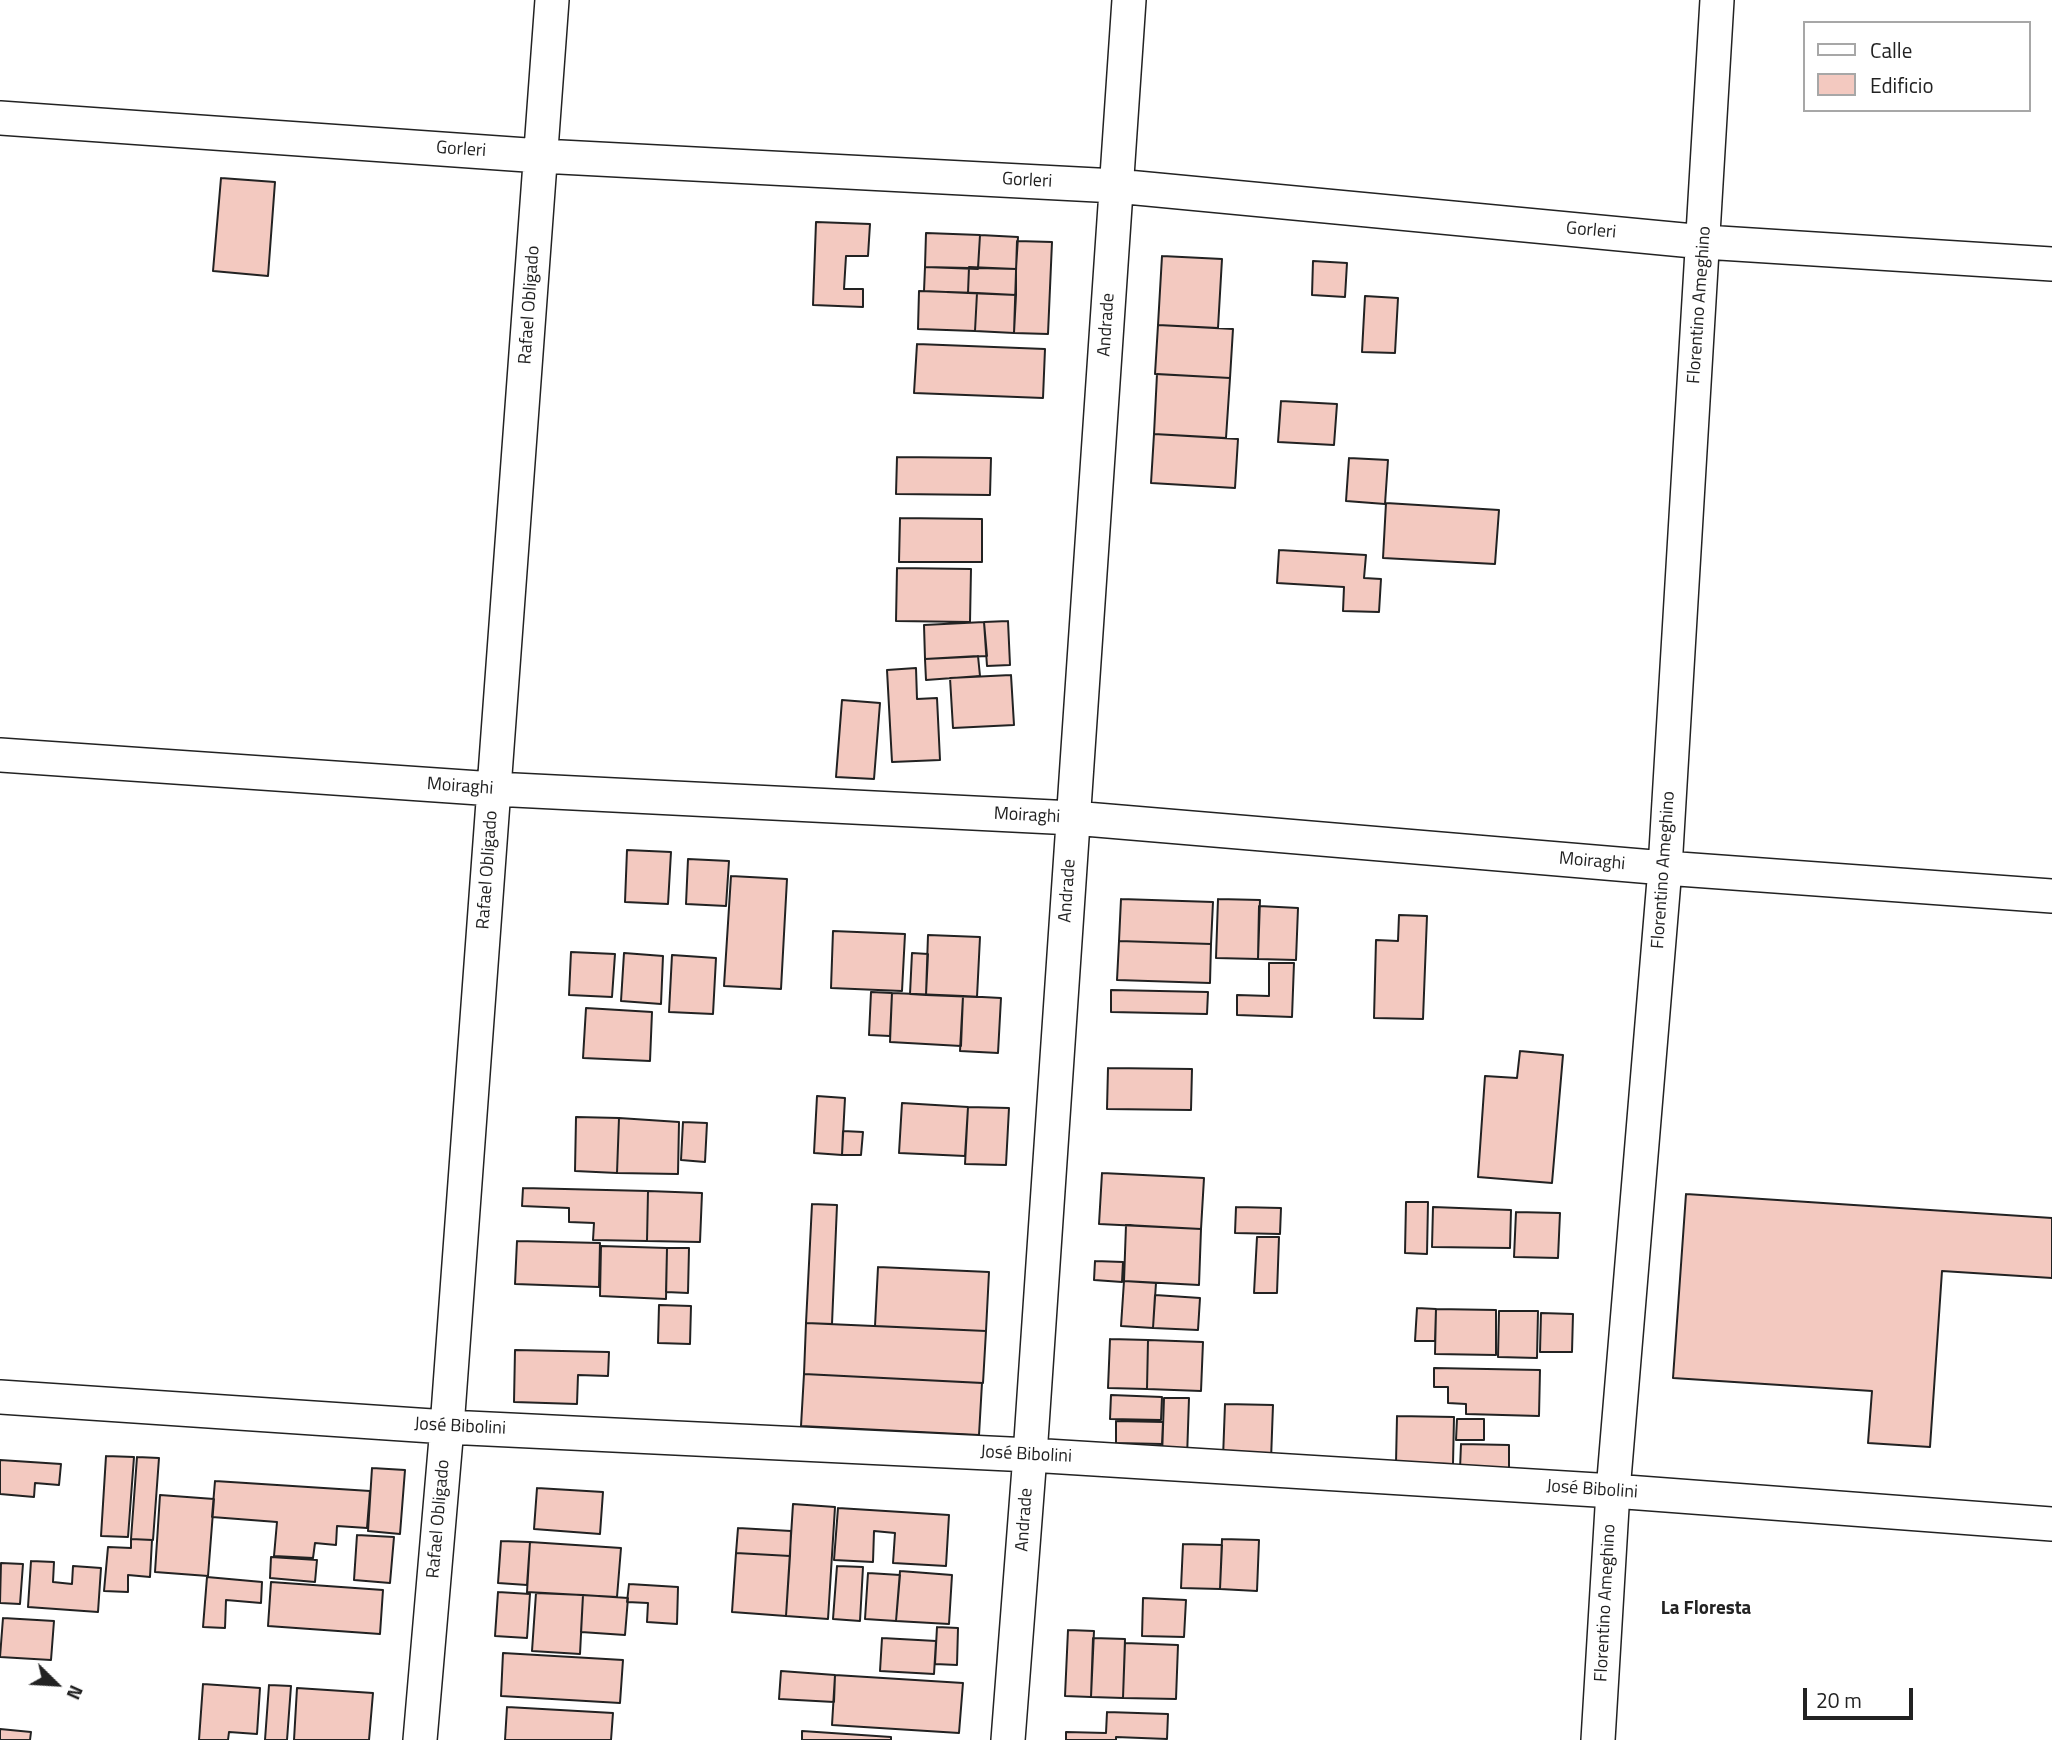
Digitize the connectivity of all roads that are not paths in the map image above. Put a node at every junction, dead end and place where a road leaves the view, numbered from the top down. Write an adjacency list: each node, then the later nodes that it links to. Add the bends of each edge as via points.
1 (552, 0): 5 (street, Rafael Obligado)
2 (1129, 0): 6 (street, Andrade)
3 (1717, 0): 7 (street, Florentino Ameghino)
4 (0, 118): 5 (street, Gorleri)
5 (541, 156): 6 (street, Gorleri); 10 (street, Rafael Obligado)
6 (1116, 186): 7 (street, Gorleri); 11 (street, Andrade)
7 (1704, 242): 8 (street, Gorleri); 12 (street, Florentino Ameghino)
8 (2052, 264)
9 (0, 755): 10 (street, Moiraghi)
10 (495, 789): 11 (street, Moiraghi); 15 (street, Rafael Obligado)
11 (1073, 818): 12 (street, Moiraghi); 16 (street, Andrade)
12 (1665, 868): 13 (street, Moiraghi); 17 (street, Florentino Ameghino)
13 (2052, 896)
14 (0, 1397): 15 (street, José Bibolini)
15 (447, 1427): 16 (street, José Bibolini); 19 (street, Rafael Obligado)
16 (1030, 1455): 17 (street, José Bibolini); 20 (street, Andrade)
17 (1613, 1491): 18 (street, José Bibolini); 21 (street, Florentino Ameghino)
18 (2052, 1524)
19 (420, 1740)
20 (1009, 1740)
21 (1598, 1740)

